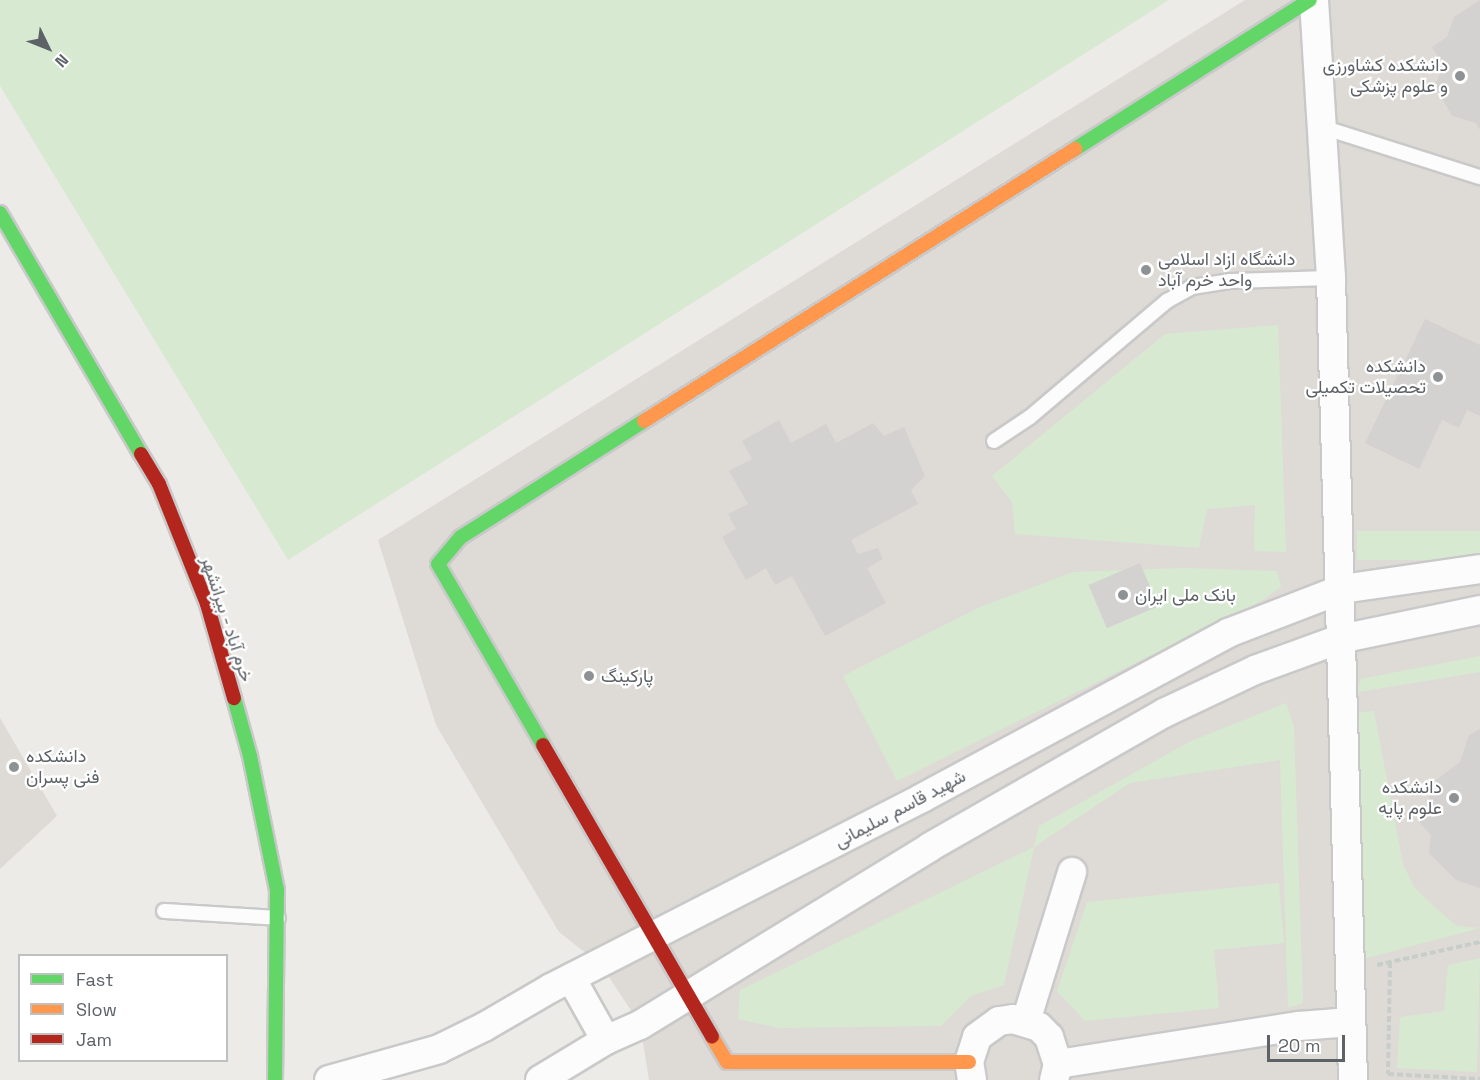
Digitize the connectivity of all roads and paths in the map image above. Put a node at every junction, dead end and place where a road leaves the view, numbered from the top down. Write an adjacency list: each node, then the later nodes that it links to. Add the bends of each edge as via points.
1 (1310, 0): 15 (street, via 461,537 438,564)
2 (1314, 0): 3 (street)
3 (1322, 126): 4 (lane); 6 (street)
4 (1480, 177)
5 (0, 213): 14 (street, خرم آباد - بیرانشهر, via 159,484 207,604 250,756 277,890)
6 (1331, 278): 7 (lane, via 1230,280 1192,287 1167,301 1030,417); 9 (street)
7 (994, 441)
8 (1480, 569): 9 (street, شهید قاسم سلیمانی)
9 (1342, 589): 11 (street); 15 (street, شهید قاسم سلیمانی, via 1228,633)
10 (1480, 610): 11 (street)
11 (1340, 639): 18 (street); 20 (street, via 1255,670 1164,714 930,847)
12 (1072, 872): 21 (street)
13 (164, 911): 14 (lane)
14 (278, 918): 27 (street, خرم آباد - بیرانشهر)
15 (653, 938): 19 (street, شهید قاسم سلیمانی); 20 (street)
16 (1480, 942): 17 (path)
17 (1390, 962): 18 (path); 26 (path, via 1388,1074)
18 (1350, 970): 22 (street)
19 (572, 978): 23 (street); 28 (street, شهید قاسم سلیمانی, via 439,1049)
20 (687, 996): 23 (street); 24 (street, via 727,1062)
21 (1026, 1021): 24 (street, via 999,1021 987,1027 971,1049); 25 (street, via 1049,1037)
22 (1351, 1022): 25 (street, via 1299,1026); 30 (street)
23 (606, 1040): 29 (street)
24 (970, 1071)
25 (1056, 1072)
26 (1480, 1079)
27 (275, 1080)
28 (329, 1080)
29 (540, 1080)
30 (1353, 1080)

